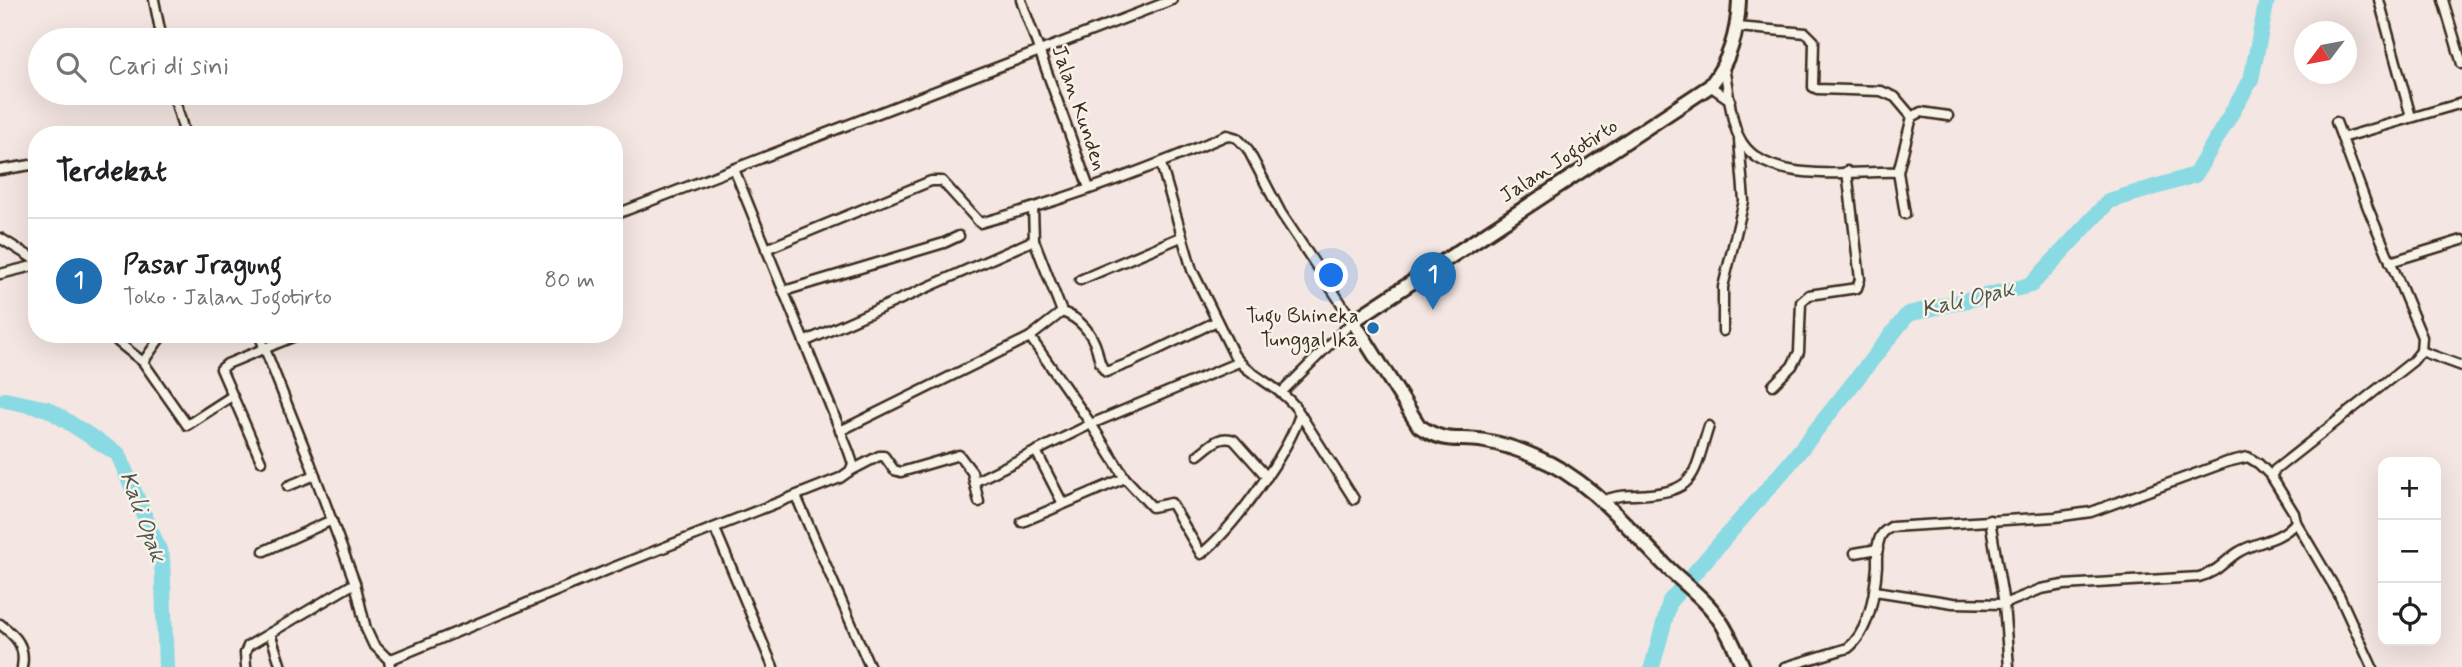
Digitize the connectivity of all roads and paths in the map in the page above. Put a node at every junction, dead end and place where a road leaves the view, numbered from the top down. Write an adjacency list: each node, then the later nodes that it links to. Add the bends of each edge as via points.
1 (154, 0): 8 (street)
2 (1021, 0): 10 (street, Jalan Kunden)
3 (1172, 0): 10 (street)
4 (1739, 0): 7 (street, Jalan Jogotirto)
5 (2379, 0): 19 (street)
6 (2443, 0): 9 (street)
7 (1738, 27): 11 (street, Jalan Jogotirto); 18 (street, via 1806,33 1814,41 1814,87 1881,91 1895,97)
8 (160, 28)
9 (2458, 34): 12 (street)
10 (1040, 51): 26 (street); 30 (street, Jalan Kunden)
11 (1723, 64): 13 (street, Jalan Jogotirto); 14 (street)
12 (2462, 64)
13 (1710, 86): 14 (street); 50 (street, Jalan Jogotirto)
14 (1730, 100): 22 (street)
15 (2462, 103): 19 (street)
16 (176, 105): 21 (street)
17 (1948, 116): 18 (street, via 1921,111)
18 (1912, 117): 29 (street)
19 (2411, 117): 23 (street)
20 (2336, 122): 23 (street)
21 (182, 126)
22 (1739, 137): 28 (street, via 1752,157 1779,169); 51 (street, via 1744,201 1723,287)
23 (2342, 138): 43 (street)
24 (1161, 164): 30 (street); 35 (street); 50 (street, via 1227,135 1237,138)
25 (28, 165): 27 (street)
26 (734, 169): 32 (street); 41 (street)
27 (0, 170)
28 (1847, 171): 29 (street); 63 (street, via 1860,279 1857,288 1809,295 1801,302 1799,352)
29 (1898, 172): 33 (street)
30 (1088, 188): 31 (street)
31 (1033, 208): 37 (street); 41 (street, via 980,223 943,181 931,181)
32 (623, 212)
33 (1905, 214)
34 (959, 236): 47 (street)
35 (1181, 237): 46 (street); 49 (street)
36 (0, 238): 39 (street)
37 (1034, 240): 48 (street); 53 (street)
38 (2462, 240): 43 (street)
39 (11, 245): 40 (street); 42 (street)
40 (0, 248)
41 (766, 249): 47 (street)
42 (28, 257)
43 (2390, 262): 59 (street, via 2421,337)
44 (28, 266): 45 (street)
45 (0, 274)
46 (1080, 280)
47 (784, 292): 53 (street)
48 (1062, 312): 49 (street, via 1088,331 1106,372); 52 (street)
49 (1217, 321): 61 (street)
50 (1353, 321): 64 (street); 82 (street, via 1419,426 1444,439 1482,441 1538,458 1568,473)
51 (1723, 331)
52 (1030, 337): 67 (street); 69 (street)
53 (804, 342): 69 (street)
54 (118, 343): 60 (street)
55 (157, 343): 60 (street)
56 (262, 343): 58 (street)
57 (277, 343): 58 (street)
58 (264, 348): 65 (street, via 222,367); 74 (street)
59 (2421, 351): 62 (street); 75 (street)
60 (143, 362): 65 (street, via 187,425)
61 (1239, 362): 64 (street); 67 (street)
62 (2462, 366)
63 (1773, 385)
64 (1281, 393): 66 (street)
65 (232, 396): 72 (street)
66 (1300, 414): 76 (street); 81 (street)
67 (1091, 424): 70 (street); 77 (street)
68 (1709, 426): 82 (street, via 1694,473 1680,487 1667,493)
69 (840, 431): 73 (street, via 853,464)
70 (1036, 451): 78 (street); 84 (street)
71 (1198, 455): 76 (street, via 1228,437)
72 (261, 461)
73 (850, 471): 78 (street, via 879,456 901,472 959,455); 80 (street)
74 (315, 475): 79 (street); 85 (street)
75 (2271, 476): 86 (street, via 2248,457 2091,512); 88 (street)
76 (1267, 477): 77 (street, via 1201,554 1171,503 1152,507)
77 (1125, 478): 84 (street)
78 (974, 482): 83 (street)
79 (288, 486)
80 (796, 496): 89 (street); 103 (street)
81 (1354, 499)
82 (1603, 501): 104 (street, via 1703,600 1725,628)
83 (979, 502)
84 (1063, 504): 87 (street)
85 (332, 520): 91 (street); 93 (street)
86 (1990, 520): 90 (street, via 1891,527 1882,534); 95 (street)
87 (1022, 522)
88 (2296, 522): 95 (street, via 2274,539 2237,553 2213,573 2199,577 2063,585); 107 (street, via 2339,595)
89 (715, 529): 98 (street); 102 (street)
90 (1878, 549): 92 (street); 94 (street)
91 (264, 551)
92 (1855, 553)
93 (355, 583): 97 (street); 98 (street, via 366,629)
94 (1875, 592): 95 (street, via 1953,603); 105 (street, via 1855,643)
95 (2004, 604): 106 (street)
96 (0, 624): 99 (street, via 22,646)
97 (270, 633): 100 (street, via 248,646); 101 (street)
98 (390, 664)
99 (22, 667)
100 (246, 667)
101 (281, 667)
102 (773, 667)
103 (870, 667)
104 (1743, 667)
105 (1784, 667)
106 (2008, 667)
107 (2372, 667)

